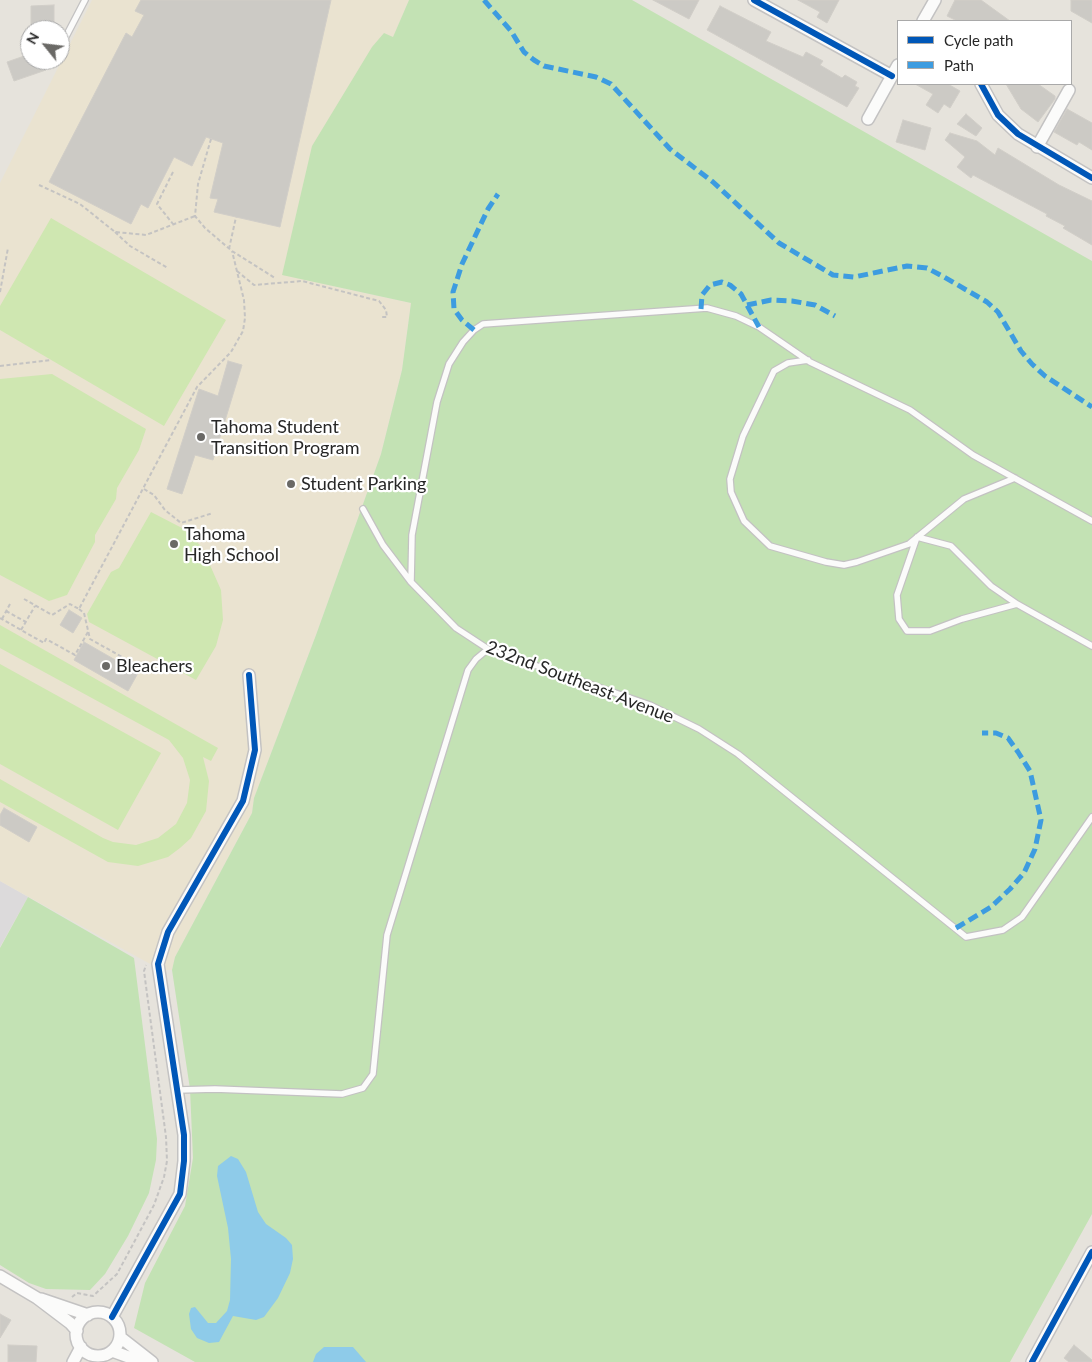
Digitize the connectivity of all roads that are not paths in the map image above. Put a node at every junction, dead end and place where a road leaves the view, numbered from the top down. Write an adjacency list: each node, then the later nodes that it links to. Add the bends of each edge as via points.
1 (85, 0): 5 (lane)
2 (754, 0): 7 (street)
3 (935, 0): 4 (street)
4 (924, 20)
5 (70, 29)
6 (897, 67): 7 (street)
7 (892, 76): 10 (street)
8 (982, 85): 11 (street, via 998,116)
9 (1069, 90): 11 (street)
10 (868, 119)
11 (1037, 147): 12 (street)
12 (1092, 178)
13 (808, 360): 14 (lane, via 910,410 973,455); 17 (lane, via 788,363 774,371 743,436 730,479 731,492 744,521 770,546 844,565 885,554); 18 (lane, via 759,327 707,308 483,324 463,342 449,364 437,402 412,535)
14 (1015, 478): 16 (lane); 17 (lane, via 964,499)
15 (363, 509): 18 (lane, 232nd Southeast Avenue, via 383,546)
16 (1092, 521)
17 (917, 537): 19 (lane, via 951,546 991,586); 19 (lane, via 896,595 899,619 906,631 930,631)
18 (411, 582): 21 (lane, 232nd Southeast Avenue, via 456,628)
19 (1017, 604): 20 (lane)
20 (1092, 646)
21 (488, 649): 23 (lane, 232nd Southeast Avenue, via 650,705 699,729 738,754 966,937 1002,930 1022,917); 24 (lane, via 468,670 387,935 373,1074 363,1088 342,1094 215,1088)
22 (249, 675): 24 (street, via 254,750 243,801 168,932 158,964)
23 (1092, 817)
24 (178, 1090): 27 (street, via 184,1135 180,1194)
25 (1092, 1252): 40 (street)
26 (0, 1276): 28 (street)
27 (134, 1280): 29 (street); 31 (street)
28 (37, 1298): 30 (street); 32 (street)
29 (101, 1312): 30 (street); 31 (street)
30 (88, 1315): 32 (street, via 79,1323)
31 (112, 1318): 33 (street, via 120,1328)
32 (77, 1331): 34 (street)
33 (120, 1337): 35 (street); 39 (street)
34 (81, 1347): 36 (street); 37 (street)
35 (112, 1351): 36 (street); 38 (street)
36 (97, 1359)
37 (73, 1362)
38 (142, 1362)
39 (152, 1362)
40 (1032, 1362)

